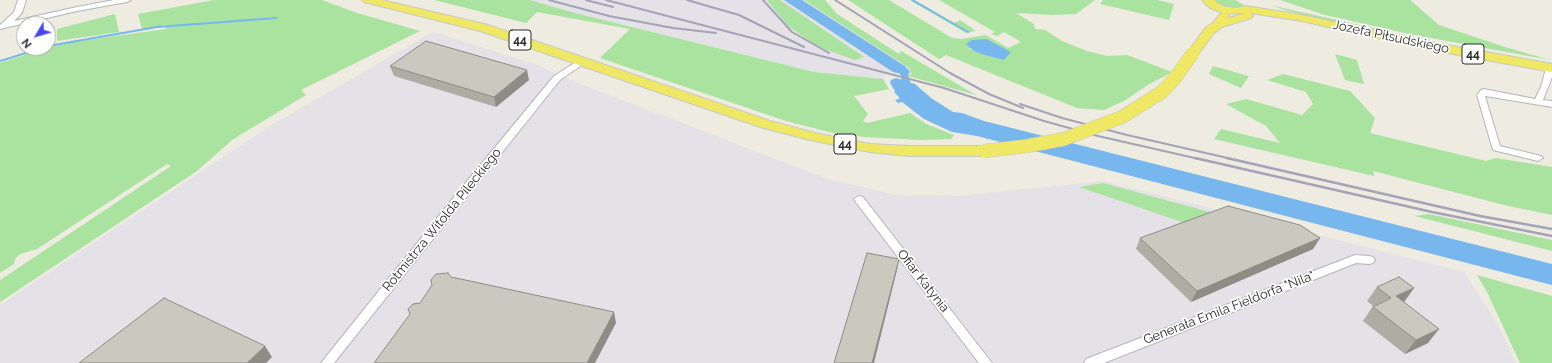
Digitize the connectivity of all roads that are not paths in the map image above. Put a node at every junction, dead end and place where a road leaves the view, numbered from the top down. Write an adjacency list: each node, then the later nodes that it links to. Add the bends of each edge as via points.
1 (22, 0): 8 (street, via 18,13)
2 (127, 0): 8 (street)
3 (368, 0): 10 (main road, 44, via 484,28)
4 (1211, 3): 6 (main road, 44); 9 (main road, 44, via 1208,23)
5 (1245, 4): 6 (main road, 44); 7 (main road, Józefa Piłsudskiego / 44)
6 (1229, 11): 9 (main road, 44)
7 (1302, 18): 9 (main road, 44, via 1254,16); 11 (main road, Józefa Piłsudskiego / 44)
8 (2, 26)
9 (1214, 27): 10 (main road, 44, bridge, via 1168,85 1133,112 1097,128 1064,138 984,151 908,151 863,147 814,138 765,124)
10 (578, 59): 18 (street, Rotmistrza Witolda Pileckiego, via 557,78)
11 (1550, 68): 12 (street)
12 (1549, 88): 13 (street)
13 (1538, 102): 14 (street); 15 (street, via 1484,92 1481,94 1496,148)
14 (1552, 104)
15 (1538, 158)
16 (859, 199): 19 (street, Ofiar Katynia)
17 (1369, 260): 20 (street, Generała Emila Fieldorfa "Nila", via 1356,258)
18 (327, 363)
19 (986, 363)
20 (1090, 363)

